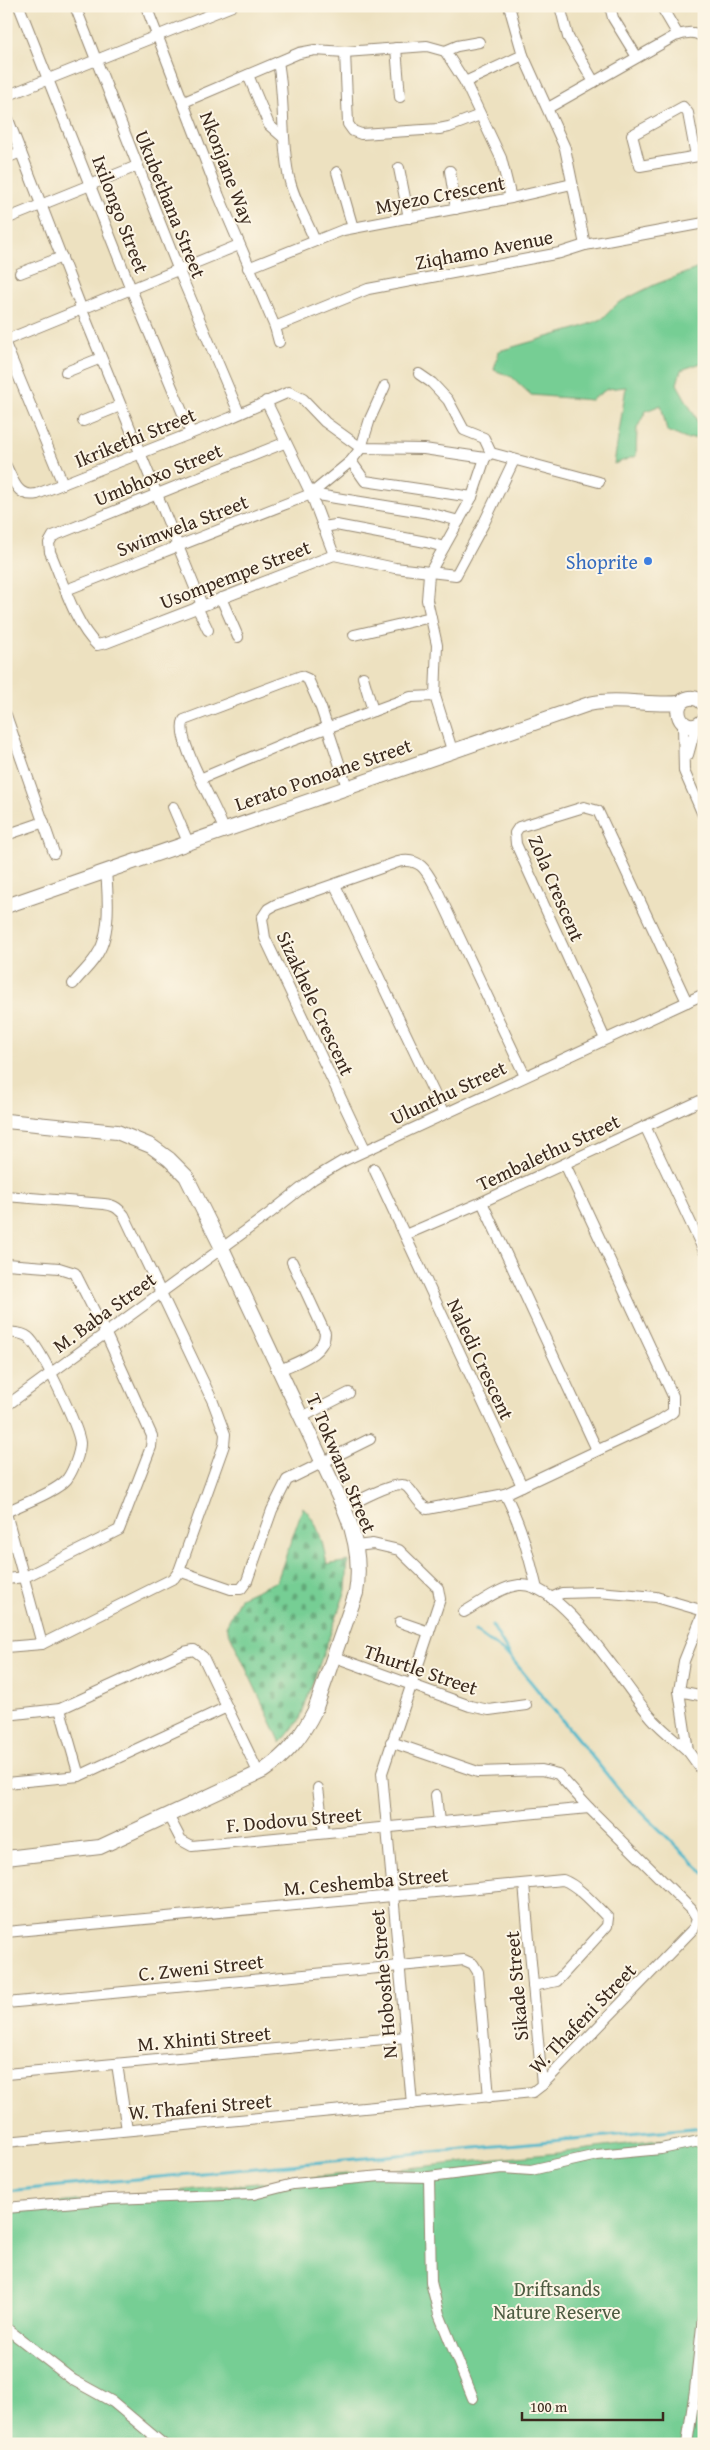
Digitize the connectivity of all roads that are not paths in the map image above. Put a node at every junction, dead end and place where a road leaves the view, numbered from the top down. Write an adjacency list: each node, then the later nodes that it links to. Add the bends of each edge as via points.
1 (19, 6): 21 (street, Ixilongo Street)
2 (75, 6): 18 (street, Ukubethana Street)
3 (146, 6): 10 (street, Nkonjane Way)
4 (232, 6): 10 (street)
5 (510, 6): 16 (street)
6 (560, 6): 23 (street, via 568,36)
7 (610, 6): 17 (street, via 613,18)
8 (663, 7): 9 (street)
9 (678, 35): 11 (street, via 695,32); 17 (street)
10 (157, 36): 18 (street); 26 (street, Nkonjane Way)
11 (704, 38)
12 (479, 42): 14 (street)
13 (396, 48): 14 (street, via 427,46); 15 (street); 25 (street)
14 (446, 50): 22 (street)
15 (344, 52): 19 (street, via 315,50); 29 (street, via 348,124 353,131 361,134 439,129)
16 (523, 54): 22 (street); 27 (street)
17 (638, 58): 23 (street)
18 (96, 60): 21 (street); 34 (street, Ukubethana Street)
19 (278, 62): 20 (street); 30 (street, via 283,86)
20 (248, 75): 26 (street); 30 (street, via 269,125)
21 (49, 79): 24 (street); 39 (street, Ixilongo Street)
22 (465, 82): 29 (street)
23 (594, 82): 27 (street)
24 (6, 96)
25 (400, 97)
26 (184, 102): 48 (street, Nkonjane Way)
27 (548, 108): 38 (street, via 565,148)
28 (6, 114): 31 (street)
29 (480, 115): 40 (street, via 501,158)
30 (284, 138): 47 (street, via 288,176)
31 (21, 152): 33 (street); 41 (street)
32 (700, 156): 32 (street, via 688,113 683,107 632,135 640,166)
33 (6, 158)
34 (137, 166): 39 (street); 52 (street, Ukubethana Street)
35 (399, 168): 44 (street)
36 (450, 171): 42 (street)
37 (338, 172): 46 (street)
38 (572, 184): 40 (street, Myezo Crescent); 49 (street)
39 (91, 185): 41 (street); 54 (street, Ixilongo Street)
40 (511, 198): 42 (street, Myezo Crescent)
41 (42, 204): 43 (street); 50 (street)
42 (456, 209): 44 (street, Myezo Crescent)
43 (6, 218)
44 (409, 218): 46 (street, Myezo Crescent)
45 (704, 223): 49 (street, Ziqhamo Avenue)
46 (353, 228): 47 (street, Myezo Crescent)
47 (315, 241): 51 (street, Myezo Crescent)
48 (239, 245): 51 (street, Nkonjane Way); 52 (street)
49 (585, 245): 56 (street, Ziqhamo Avenue, via 560,253 368,289)
50 (62, 257): 53 (street); 55 (street)
51 (248, 268): 56 (street, Nkonjane Way)
52 (179, 270): 54 (street); 66 (street, Ukubethana Street)
53 (20, 273)
54 (131, 290): 55 (street); 68 (street, Ixilongo Street)
55 (82, 310): 57 (street); 60 (street)
56 (275, 327): 58 (street, Nkonjane Way)
57 (6, 340)
58 (279, 342)
59 (6, 346): 77 (street)
60 (101, 358): 61 (street); 65 (street)
61 (66, 372)
62 (419, 374): 72 (street, via 448,400 464,430 484,438)
63 (385, 386): 70 (street)
64 (266, 401): 66 (street, Ikrikethi Street); 69 (street, Usompempe Street); 70 (street, Ikrikethi Street, via 289,392 303,399 324,422)
65 (120, 406): 67 (street); 71 (street)
66 (239, 413): 68 (street, Ikrikethi Street)
67 (83, 421)
68 (191, 433): 71 (street, Ikrikethi Street)
69 (284, 442): 78 (street, Umbhoxo Street); 79 (street, Usompempe Street)
70 (361, 448): 72 (street); 74 (street)
71 (140, 454): 77 (street, Ikrikethi Street); 78 (street)
72 (488, 455): 73 (street); 80 (street)
73 (514, 460): 76 (street); 87 (street, via 457,574)
74 (351, 461): 79 (street); 80 (street, via 365,481)
75 (6, 466): 77 (street, Ikrikethi Street, via 20,493 28,496)
76 (599, 482)
77 (63, 484)
78 (157, 493): 83 (street, Umbhoxo Street, via 53,536); 84 (street)
79 (311, 494): 81 (street); 82 (street, Usompempe Street); 84 (street, Swimwela Street)
80 (472, 497): 81 (street)
81 (459, 521): 85 (street)
82 (323, 527): 85 (street, via 336,525); 86 (street, Usompempe Street)
83 (49, 543): 88 (street, Usompempe Street)
84 (177, 545): 88 (street, Swimwela Street); 90 (street)
85 (444, 547): 87 (street)
86 (334, 555): 87 (street); 89 (street, Usompempe Street)
87 (429, 574): 91 (street, via 427,600)
88 (66, 590): 90 (street, Usompempe Street, via 90,638 97,644)
89 (221, 598): 90 (street, Usompempe Street); 94 (street)
90 (200, 606): 92 (street)
91 (431, 617): 93 (street); 96 (street, via 437,650)
92 (208, 630)
93 (354, 635)
94 (238, 637)
95 (363, 677): 100 (street)
96 (434, 696): 100 (street, via 411,697); 105 (street)
97 (702, 699): 98 (street, Lerato Ponoane Street, via 687,698)
98 (680, 703): 99 (street, Lerato Ponoane Street); 102 (street, via 678,708)
99 (657, 705): 102 (street, Lerato Ponoane Street); 105 (street, Lerato Ponoane Street, via 594,703)
100 (373, 711): 103 (street)
101 (6, 715): 104 (street)
102 (690, 722): 109 (street, via 684,771)
103 (327, 728): 106 (street); 106 (street, via 305,676 184,720 186,748); 107 (street)
104 (9, 730): 110 (street)
105 (452, 750): 107 (street, Lerato Ponoane Street)
106 (202, 778): 111 (street)
107 (347, 787): 111 (street, Lerato Ponoane Street)
108 (173, 807): 113 (street)
109 (704, 817)
110 (44, 822): 112 (street); 114 (street)
111 (224, 830): 113 (street, Lerato Ponoane Street)
112 (6, 835)
113 (188, 842): 115 (street, Lerato Ponoane Street)
114 (54, 853)
115 (106, 871): 117 (street, Lerato Ponoane Street); 118 (street, via 107,914 100,952)
116 (336, 885): 122 (street, Sizakhele Crescent, via 405,860 413,860 423,866); 124 (street); 127 (street, Sizakhele Crescent, via 268,908 261,923 265,938)
117 (6, 906)
118 (73, 984)
119 (704, 994): 120 (street, Ulunthu Street)
120 (687, 1002): 121 (street, Ulunthu Street); 121 (street, Zola Crescent, via 598,811 584,807 519,827 515,834 516,844)
121 (605, 1039): 122 (street, Ulunthu Street)
122 (525, 1076): 124 (street, Ulunthu Street)
123 (704, 1099): 126 (street, Tembalethu Street)
124 (444, 1114): 127 (street, Ulunthu Street)
125 (6, 1121): 133 (street, T. Tokwana Street, via 104,1129 151,1146 186,1176)
126 (645, 1126): 128 (street, Tembalethu Street); 134 (street)
127 (366, 1149): 133 (street, Ulunthu Street, via 313,1179)
128 (565, 1164): 131 (street, Tembalethu Street); 146 (street, via 673,1396 674,1410 670,1415)
129 (374, 1169): 132 (street, Naledi Crescent)
130 (6, 1196): 137 (street, via 113,1205 124,1215)
131 (482, 1202): 132 (street, Tembalethu Street); 146 (street)
132 (405, 1235): 148 (street, Naledi Crescent)
133 (222, 1248): 137 (street, M. Baba Street); 140 (street, T. Tokwana Street)
134 (704, 1251)
135 (292, 1262): 140 (street, via 325,1334 325,1342 321,1349)
136 (6, 1264): 139 (street, via 75,1272)
137 (161, 1292): 139 (street, M. Baba Street); 153 (street, via 225,1434 224,1445)
138 (6, 1332): 141 (street, via 30,1338)
139 (106, 1332): 141 (street, M. Baba Street); 154 (street, via 151,1430 151,1447 119,1530)
140 (280, 1370): 144 (street, T. Tokwana Street)
141 (51, 1373): 143 (street, M. Baba Street); 151 (street, via 76,1429 80,1447 70,1474 61,1485)
142 (349, 1393): 144 (street)
143 (6, 1406)
144 (302, 1416): 147 (street, T. Tokwana Street)
145 (370, 1439): 147 (street)
146 (597, 1450): 148 (street)
147 (323, 1462): 150 (street, T. Tokwana Street); 153 (street, via 297,1474 284,1485 241,1589 231,1589)
148 (522, 1486): 149 (street)
149 (505, 1494): 150 (street, via 427,1509 418,1504 407,1486 402,1484 390,1486); 156 (street, via 524,1542)
150 (344, 1508): 152 (street, T. Tokwana Street)
151 (6, 1512): 154 (street)
152 (356, 1546): 161 (street, N. Hoboshe Street, via 373,1544 399,1550 438,1588 440,1598); 164 (street, T. Tokwana Street, via 356,1593)
153 (179, 1571): 162 (street, via 163,1586)
154 (25, 1577): 155 (street); 162 (street)
155 (6, 1579)
156 (537, 1588): 157 (street); 159 (street, via 510,1588)
157 (551, 1598): 158 (street, via 562,1593 598,1592 656,1597); 173 (street, via 576,1619 652,1719)
158 (704, 1611): 166 (street, via 684,1661)
159 (464, 1612)
160 (400, 1622): 161 (street)
161 (429, 1632): 165 (street, N. Hoboshe Street)
162 (42, 1644): 163 (street)
163 (6, 1647)
164 (335, 1657): 165 (street, Thurtle Street); 175 (street, T. Tokwana Street, via 306,1728 286,1754)
165 (412, 1686): 168 (street, Thurtle Street, via 489,1710); 172 (street, N. Hoboshe Street)
166 (679, 1691): 167 (street); 173 (street)
167 (704, 1696)
168 (526, 1705)
169 (227, 1707): 170 (street, via 203,1658 191,1650); 175 (street); 176 (street)
170 (60, 1709): 171 (street); 176 (street)
171 (6, 1715)
172 (391, 1742): 180 (street, W. Thafeni Street, via 478,1772 554,1772); 183 (street, N. Hoboshe Street, via 382,1773)
173 (688, 1751): 174 (street)
174 (704, 1773)
175 (259, 1774): 181 (street, T. Tokwana Street)
176 (79, 1776): 177 (street)
177 (6, 1783)
178 (318, 1788): 184 (street)
179 (436, 1795): 182 (street)
180 (589, 1808): 182 (street, F. Dodovu Street); 195 (street, W. Thafeni Street, via 691,1909 697,1920 694,1928)
181 (169, 1817): 184 (street, F. Dodovu Street, via 181,1840 192,1846); 185 (street, T. Tokwana Street, via 100,1847)
182 (439, 1822): 183 (street, F. Dodovu Street)
183 (386, 1828): 184 (street, F. Dodovu Street); 187 (street, N. Hoboshe Street)
184 (324, 1833)
185 (6, 1858)
186 (524, 1884): 187 (street, M. Ceshemba Street); 190 (street, Sikade Street); 190 (street, M. Ceshemba Street, via 568,1882 608,1922 605,1931 557,1981)
187 (392, 1896): 188 (street, M. Ceshemba Street); 189 (street, N. Hoboshe Street)
188 (6, 1932)
189 (398, 1965): 191 (street, C. Zweni Street); 192 (street, N. Hoboshe Street); 196 (street, C. Zweni Street, via 464,1960 476,1967)
190 (533, 1986): 195 (street, Sikade Street)
191 (6, 2003)
192 (406, 2037): 193 (street, M. Xhinti Street); 197 (street, N. Hoboshe Street)
193 (117, 2064): 194 (street, M. Xhinti Street); 198 (street)
194 (6, 2074)
195 (542, 2085): 196 (street, W. Thafeni Street, via 530,2092)
196 (489, 2097): 197 (street, W. Thafeni Street)
197 (412, 2104): 198 (street, W. Thafeni Street)
198 (127, 2130): 200 (street, W. Thafeni Street)
199 (704, 2140): 201 (street, via 661,2149 597,2155 531,2170 502,2168)
200 (6, 2142)
201 (429, 2177): 202 (street, via 381,2176 293,2184 254,2194 110,2199); 205 (street, via 431,2282 439,2314)
202 (6, 2208)
203 (704, 2308): 207 (street)
204 (6, 2328): 206 (street, via 60,2372 113,2402)
205 (474, 2398)
206 (163, 2444)
207 (687, 2444)

